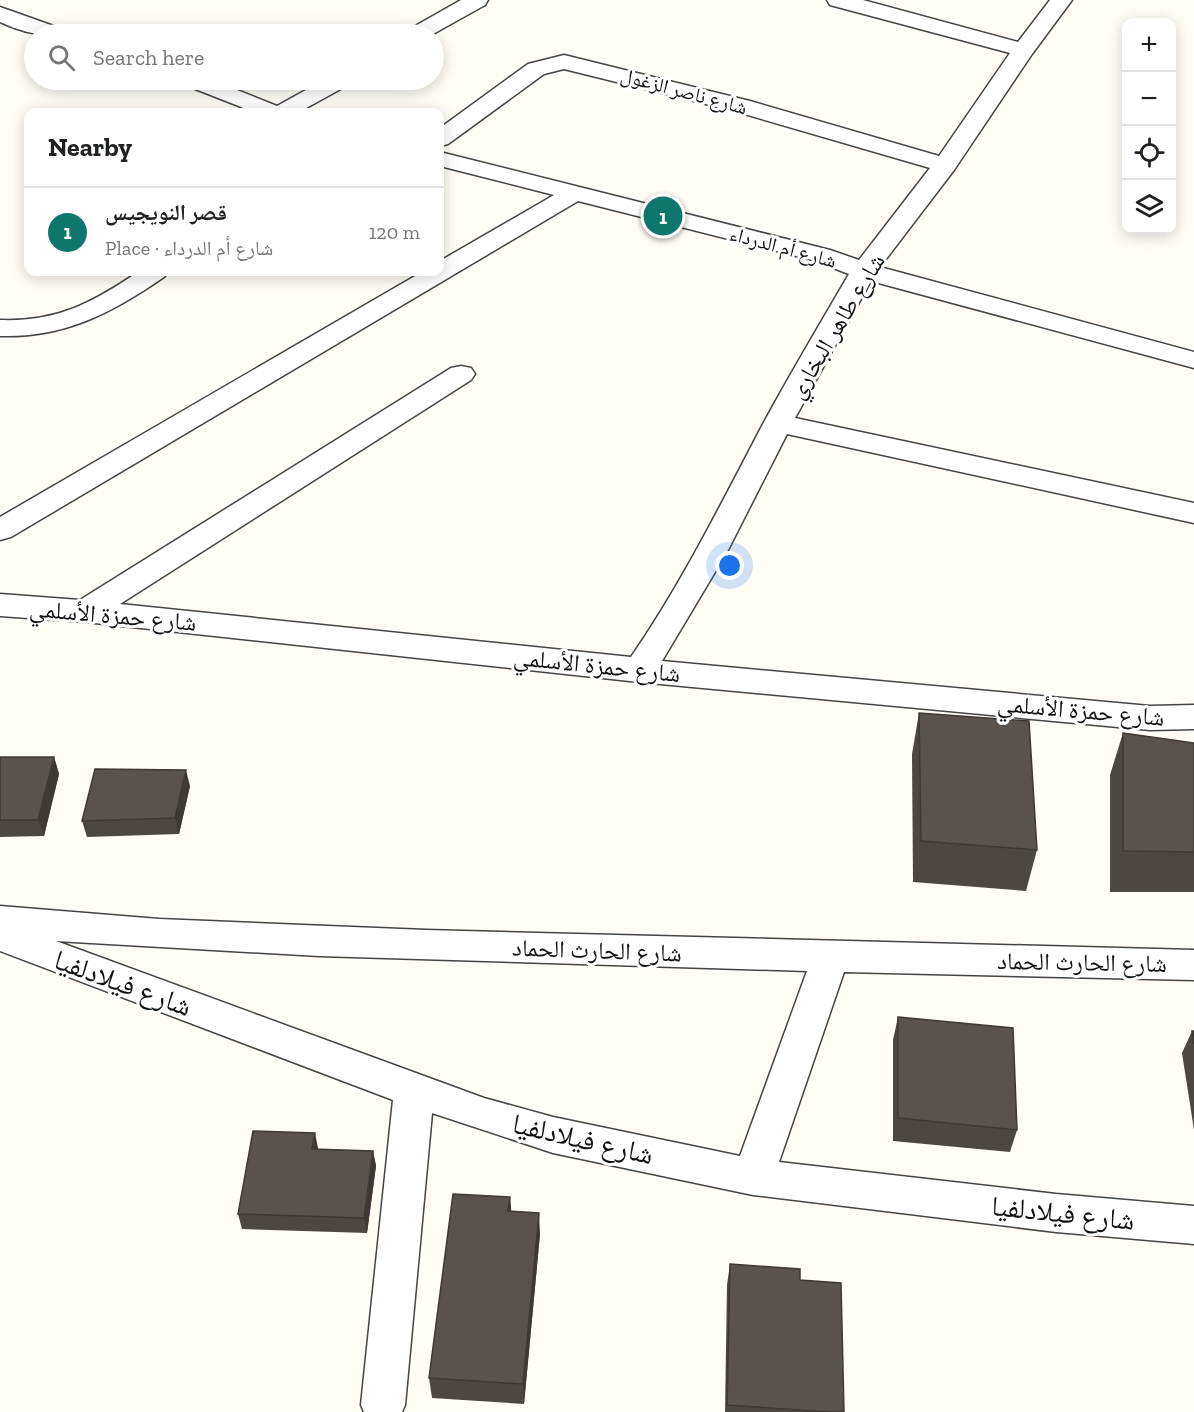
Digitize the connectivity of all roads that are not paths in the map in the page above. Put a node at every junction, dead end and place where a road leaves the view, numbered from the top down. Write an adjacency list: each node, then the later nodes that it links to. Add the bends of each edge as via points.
1 (477, 0): 5 (street)
2 (838, 0): 7 (street)
3 (1061, 0): 7 (street, شارع طاهر البخاري)
4 (0, 14): 6 (street)
5 (435, 24)
6 (24, 26)
7 (1023, 50): 14 (street, شارع طاهر البخاري)
8 (218, 90): 10 (street)
9 (322, 90): 11 (street)
10 (263, 108)
11 (290, 108)
12 (444, 136): 14 (street, شارع ناصر الزغول, via 536,69 564,62 742,106)
13 (444, 160): 15 (street, شارع أم الدرداء)
14 (945, 165): 17 (street, شارع طاهر البخاري)
15 (573, 194): 16 (street); 17 (street, شارع أم الدرداء, via 821,255)
16 (444, 270)
17 (864, 271): 21 (street, شارع أم الدرداء); 23 (street, شارع طاهر البخاري)
18 (149, 276): 20 (street, via 93,312 72,320 41,328)
19 (433, 276): 25 (street)
20 (0, 328)
21 (1191, 352)
22 (461, 374): 27 (street)
23 (778, 423): 24 (street); 28 (street, شارع طاهر البخاري, via 712,552)
24 (1194, 513)
25 (0, 530)
26 (0, 605): 27 (street, شارع حمزة الأسلمي)
27 (86, 611): 28 (street, شارع حمزة الأسلمي)
28 (639, 670): 29 (street, شارع حمزة الأسلمي, via 1150,718)
29 (1194, 717)
30 (0, 921): 32 (street, شارع الحارث الحماد, via 105,932)
31 (0, 936): 34 (street, شارع فيلادلفيا)
32 (830, 958): 33 (street, شارع الحارث الحماد); 35 (street)
33 (1194, 965)
34 (414, 1090): 35 (street, شارع فيلادلفيا, via 554,1135); 37 (street)
35 (753, 1177): 36 (street, شارع فيلادلفيا, via 1056,1213)
36 (1194, 1225)
37 (383, 1405)

